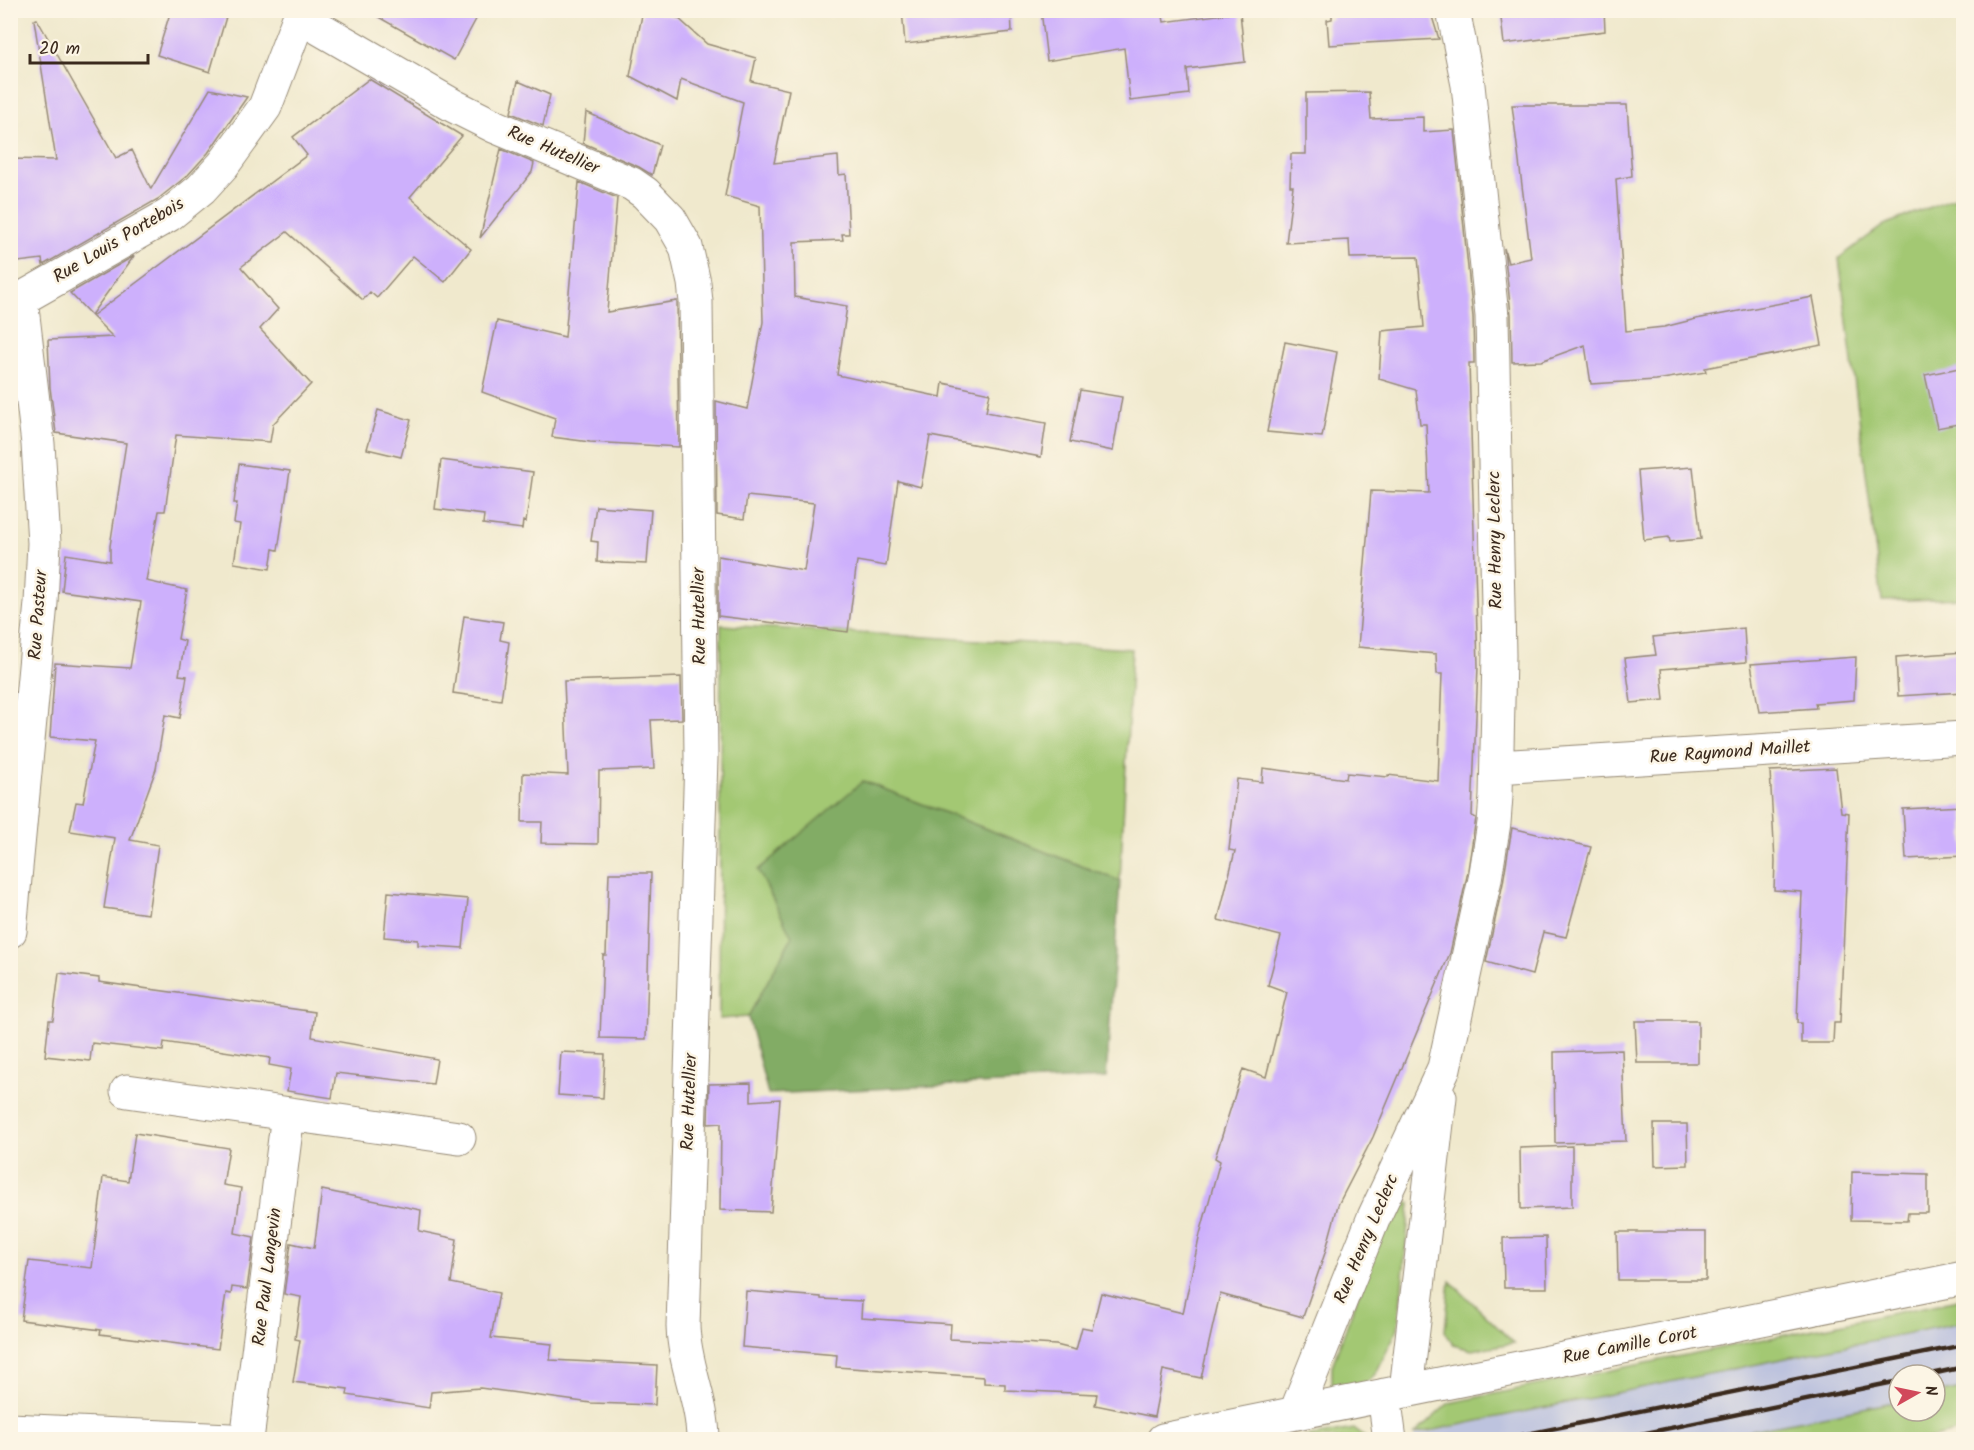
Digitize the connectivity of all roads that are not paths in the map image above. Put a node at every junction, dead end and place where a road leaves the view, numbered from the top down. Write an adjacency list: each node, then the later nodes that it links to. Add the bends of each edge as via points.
1 (1453, 10): 5 (street, Rue Henry Leclerc, via 1468,85 1492,316 1499,655)
2 (301, 14): 3 (street, Rue Louis Portebois, via 265,107 201,189 169,215); 17 (street, Rue Hutellier, via 475,116 632,184 670,219 688,255 696,302 702,722 683,1326)
3 (16, 299): 6 (street, Rue Pasteur, via 38,444 44,543)
4 (1964, 738): 5 (street, Rue Raymond Maillet)
5 (1497, 767): 7 (street, Rue Henry Leclerc, via 1485,879)
6 (10, 931)
7 (1444, 1068): 12 (street, Rue Henry Leclerc); 13 (street, Rue Henry Leclerc, via 1374,1217)
8 (127, 1091): 9 (street)
9 (288, 1114): 10 (street); 16 (street, Rue Paul Langevin)
10 (459, 1138)
11 (1964, 1278): 12 (street, Rue Camille Corot)
12 (1395, 1393): 13 (street, Rue Camille Corot); 19 (street, Rue Henry Leclerc)
13 (1296, 1412): 18 (street, Rue Camille Corot)
14 (10, 1430): 15 (street)
15 (230, 1440)
16 (247, 1440)
17 (703, 1440)
18 (1163, 1440)
19 (1390, 1440)

